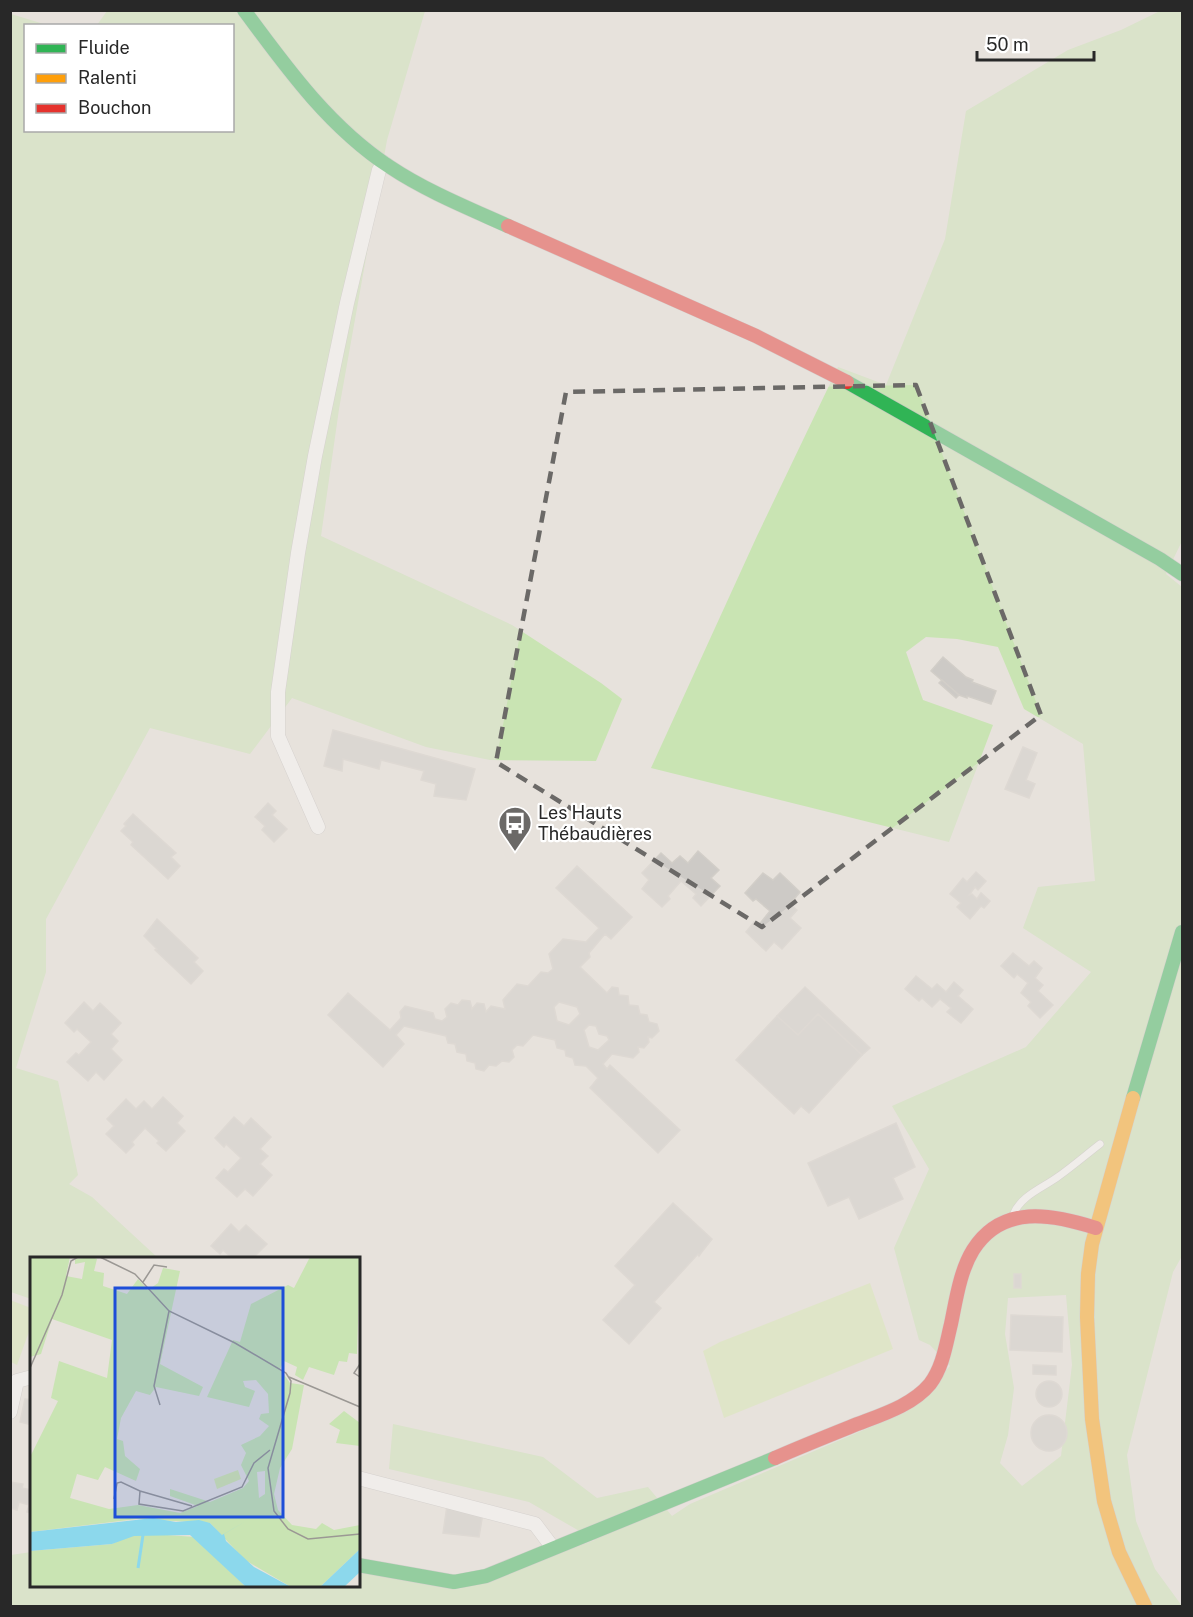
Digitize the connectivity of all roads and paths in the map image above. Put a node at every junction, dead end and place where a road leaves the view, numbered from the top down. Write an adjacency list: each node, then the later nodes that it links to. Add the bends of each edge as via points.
1 (244, 10): 2 (main road, via 319,106)
2 (384, 163): 3 (main road, via 452,200 756,336 855,386); 4 (street, via 379,170 347,303 315,456 278,692 278,736)
3 (1182, 574)
4 (318, 827)
5 (1182, 932): 8 (main road)
6 (1100, 1144): 7 (lane, via 1027,1196)
7 (1011, 1218): 8 (main road, via 1044,1216); 13 (main road, via 984,1235 972,1251 936,1372 929,1384 901,1406)
8 (1096, 1228): 15 (main road, via 1088,1272 1086,1322 1098,1472 1115,1547)
9 (30, 1377): 10 (street)
10 (14, 1380): 11 (street)
11 (10, 1412)
12 (360, 1479): 13 (street, via 535,1524)
13 (553, 1548): 14 (main road, via 486,1576 454,1582)
14 (360, 1565)
15 (1144, 1606)

